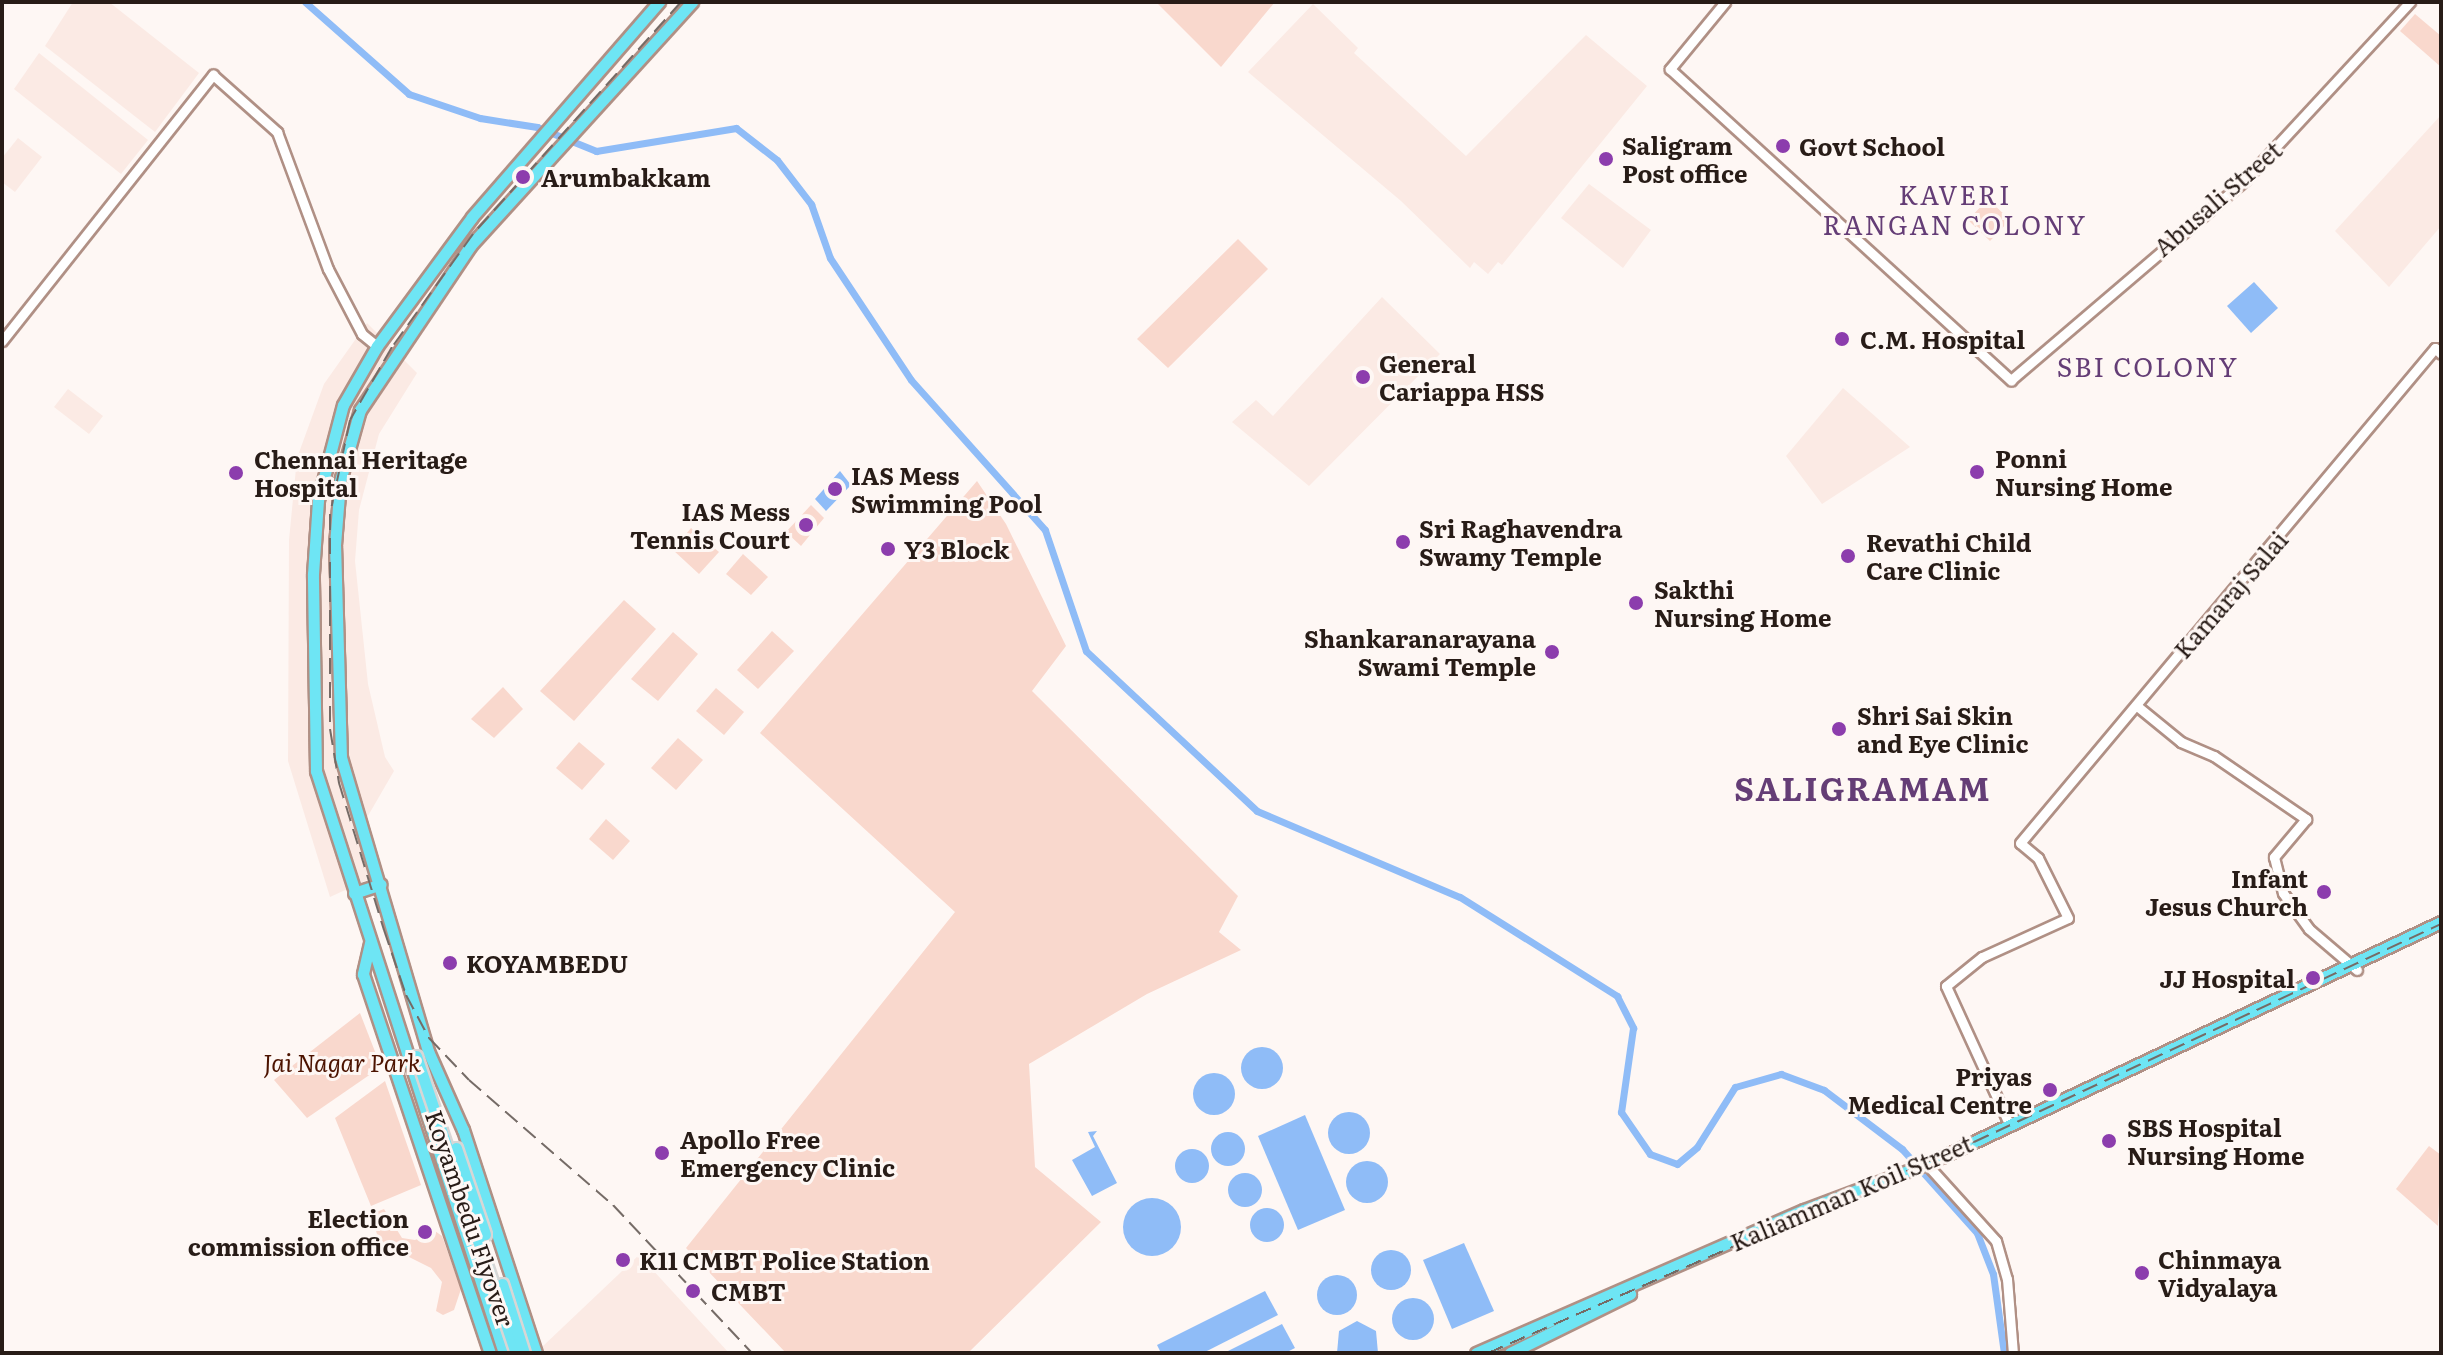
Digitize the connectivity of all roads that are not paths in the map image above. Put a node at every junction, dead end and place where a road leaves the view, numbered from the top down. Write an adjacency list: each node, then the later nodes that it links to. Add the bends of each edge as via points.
1 (659, 2): 5 (main road)
2 (692, 2): 6 (main road)
3 (1725, 2): 4 (street, Abusali Street, via 1670,69 2011,380 2245,180)
4 (2410, 2)
5 (528, 152): 6 (main road); 8 (main road, via 459,234)
6 (545, 167): 11 (main road, via 470,246 387,364 360,410 340,481 336,726)
7 (2, 341): 8 (street, via 213,75 277,132 328,269 362,334)
8 (377, 346): 12 (main road, via 343,405 323,474 313,574 312,746)
9 (2441, 354): 10 (street, Kamaraj Salai, via 2435,348)
10 (2137, 706): 16 (street, via 2181,742 2214,756 2306,819 2277,851 2276,872 2288,905); 19 (street, Kamaraj Salai, via 2020,843 2038,858 2068,918 1982,957 1946,986)
11 (381, 884): 12 (main road); 18 (main road)
12 (354, 893): 15 (main road)
13 (2441, 922): 16 (main road, Kaliamman Koil Street)
14 (2441, 932): 16 (main road, Kaliamman Koil Street)
15 (370, 943): 17 (main road); 26 (main road, via 363,974)
16 (2355, 968): 19 (main road, Kaliamman Koil Street); 20 (main road, Kaliamman Koil Street)
17 (403, 1043): 23 (main road); 27 (main road, Koyambedu Flyover, bridge, via 416,1056)
18 (428, 1051): 22 (main road, via 463,1130); 28 (main road, Koyambedu Flyover, bridge, via 426,1065)
19 (2010, 1126): 20 (main road, Kaliamman Koil Street)
20 (1926, 1168): 21 (main road, Kaliamman Koil Street); 32 (street, via 1996,1241 2007,1279)
21 (1848, 1196): 30 (main road, Kaliamman Koil Street); 31 (main road, Kaliamman Koil Street)
22 (494, 1226): 23 (main road); 24 (main road)
23 (468, 1236): 25 (main road)
24 (531, 1333): 25 (main road); 29 (main road)
25 (503, 1348)
26 (490, 1353)
27 (516, 1353)
28 (524, 1353)
29 (536, 1353)
30 (1476, 1353)
31 (1510, 1353)
32 (2013, 1353)

